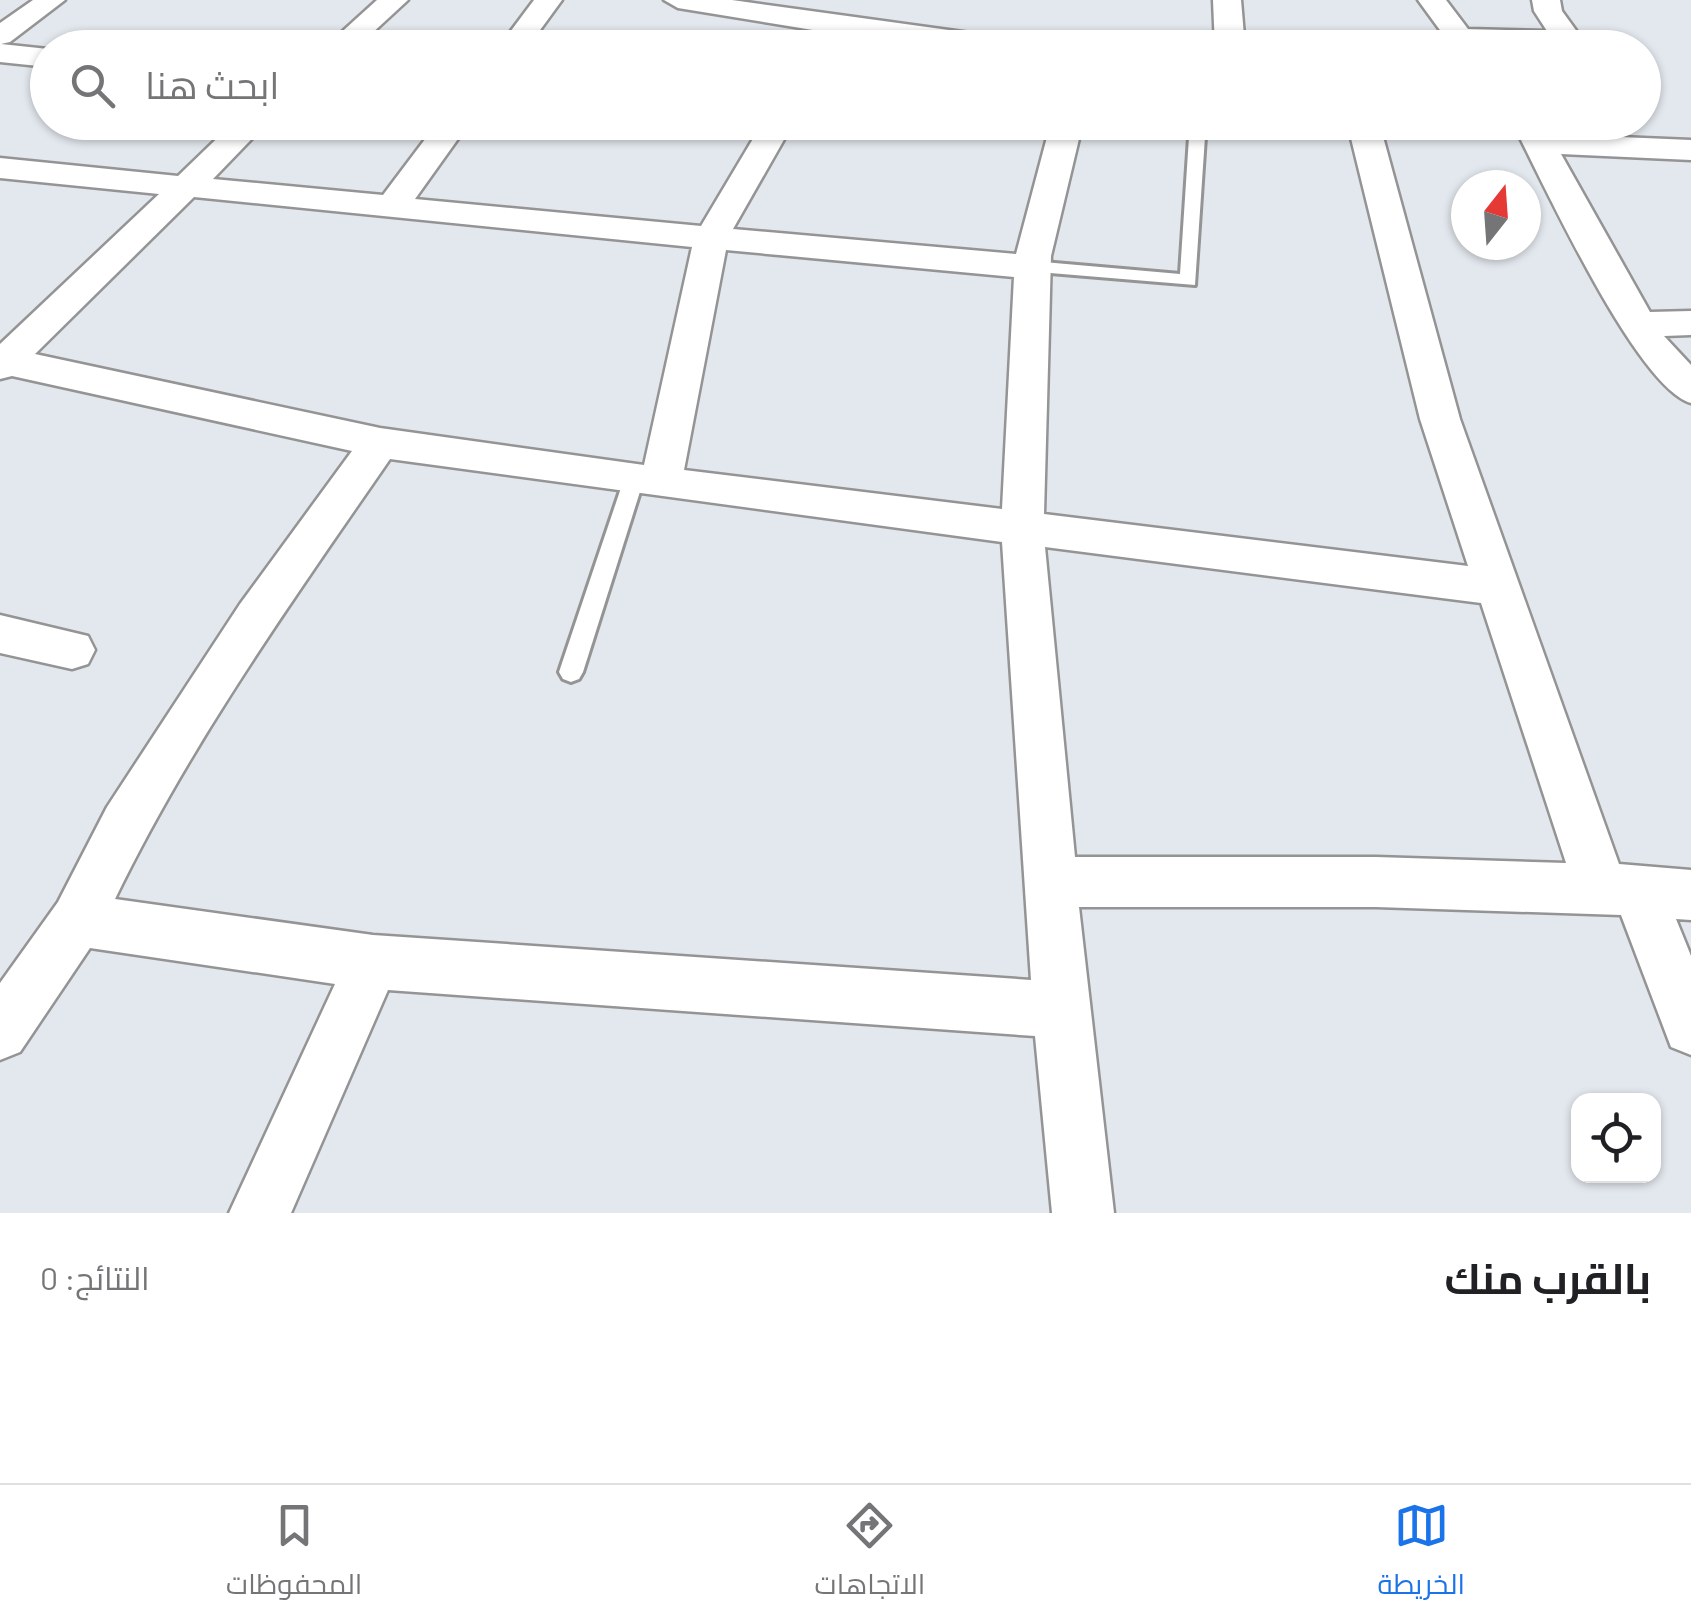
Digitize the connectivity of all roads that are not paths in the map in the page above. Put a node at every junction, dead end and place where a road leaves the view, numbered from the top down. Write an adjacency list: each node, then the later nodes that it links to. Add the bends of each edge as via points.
1 (51, 0): 14 (street)
2 (394, 0): 8 (street)
3 (548, 0): 9 (street)
4 (1227, 0): 11 (street)
5 (1432, 0): 12 (street)
6 (1546, 0): 13 (street)
7 (693, 1): 10 (street)
8 (359, 30)
9 (526, 30)
10 (807, 30)
11 (1229, 30)
12 (1455, 30)
13 (1561, 30)
14 (0, 36)
15 (0, 53): 16 (street)
16 (30, 56)
17 (234, 140): 27 (street)
18 (442, 140): 28 (street)
19 (768, 140): 29 (street)
20 (1063, 140): 30 (street)
21 (1197, 140): 30 (lane, via 1189,281)
22 (1369, 140): 38 (street, via 1440,419)
23 (1537, 140): 32 (street)
24 (1603, 140): 25 (street)
25 (1691, 150)
26 (0, 168): 27 (street)
27 (182, 188): 28 (street); 33 (street)
28 (392, 207): 29 (street)
29 (711, 238): 30 (street); 36 (street, via 697,323)
30 (1032, 267): 37 (street)
31 (1691, 322): 32 (street)
32 (1640, 325): 34 (street)
33 (2, 362): 35 (street)
34 (1691, 389)
35 (380, 442): 36 (street); 45 (street, via 256,617 125,824)
36 (648, 481): 37 (street); 41 (lane)
37 (1022, 528): 38 (street); 42 (street)
38 (1496, 587): 43 (street)
39 (0, 634): 40 (street)
40 (72, 650)
41 (571, 672)
42 (1051, 882): 43 (street); 47 (street)
43 (1620, 889): 44 (street); 48 (street)
44 (1691, 895)
45 (76, 920): 46 (street); 49 (street)
46 (372, 962): 47 (street); 50 (street)
47 (1061, 1010): 51 (street)
48 (1691, 1027)
49 (0, 1032)
50 (260, 1213)
51 (1083, 1213)

